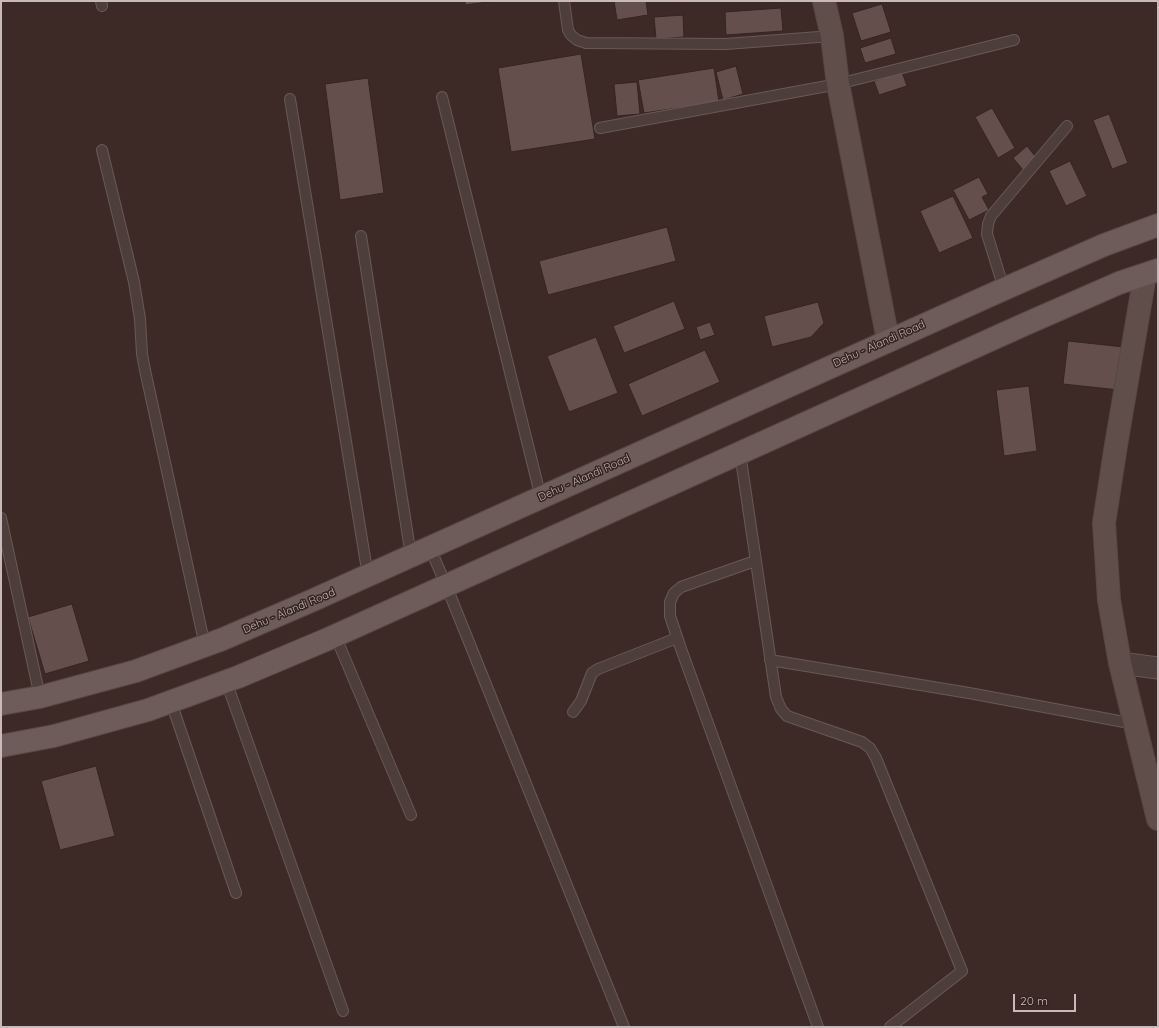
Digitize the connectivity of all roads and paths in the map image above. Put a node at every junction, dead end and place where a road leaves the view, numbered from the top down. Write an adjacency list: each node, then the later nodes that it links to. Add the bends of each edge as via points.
1 (564, 1): 3 (lane, via 568,30 577,40 586,43 726,44)
2 (824, 1): 3 (street)
3 (832, 36): 5 (street)
4 (1014, 40): 5 (lane)
5 (838, 84): 9 (lane); 15 (street)
6 (442, 97): 17 (lane)
7 (290, 99): 21 (lane)
8 (1067, 126): 14 (lane, via 991,216 987,234)
9 (600, 128)
10 (102, 150): 25 (lane, via 134,282 145,370)
11 (1158, 225): 14 (main road, Dehu - Alandi Road)
12 (361, 236): 19 (lane)
13 (1152, 272): 16 (main road, via 1084,298); 27 (street, via 1116,445 1104,523 1109,600)
14 (1004, 288): 15 (main road, Dehu - Alandi Road)
15 (888, 340): 17 (main road, Dehu - Alandi Road)
16 (740, 452): 20 (lane); 22 (main road)
17 (540, 498): 19 (main road, Dehu - Alandi Road)
18 (1, 518): 30 (lane)
19 (421, 552): 21 (main road, Dehu - Alandi Road); 22 (lane)
20 (756, 561): 24 (lane, via 681,587 674,593 670,602 670,616); 26 (lane)
21 (368, 576): 25 (main road, Dehu - Alandi Road)
22 (446, 585): 23 (main road); 40 (lane)
23 (335, 636): 29 (main road); 36 (lane)
24 (677, 638): 33 (lane, via 592,673 581,701); 41 (lane)
25 (205, 646): 30 (main road, Dehu - Alandi Road, via 136,671)
26 (770, 660): 34 (lane); 42 (lane, via 776,697 787,716 862,742 870,748 962,971)
27 (1120, 663): 28 (street); 34 (street)
28 (1158, 668)
29 (226, 681): 31 (main road); 39 (lane)
30 (40, 697): 32 (main road, Dehu - Alandi Road)
31 (171, 702): 35 (main road, via 54,736); 38 (lane)
32 (1, 704)
33 (573, 712)
34 (1135, 724): 37 (street)
35 (1, 746)
36 (411, 815)
37 (1158, 819)
38 (236, 893)
39 (343, 1011)
40 (624, 1027)
41 (818, 1027)
42 (890, 1027)

